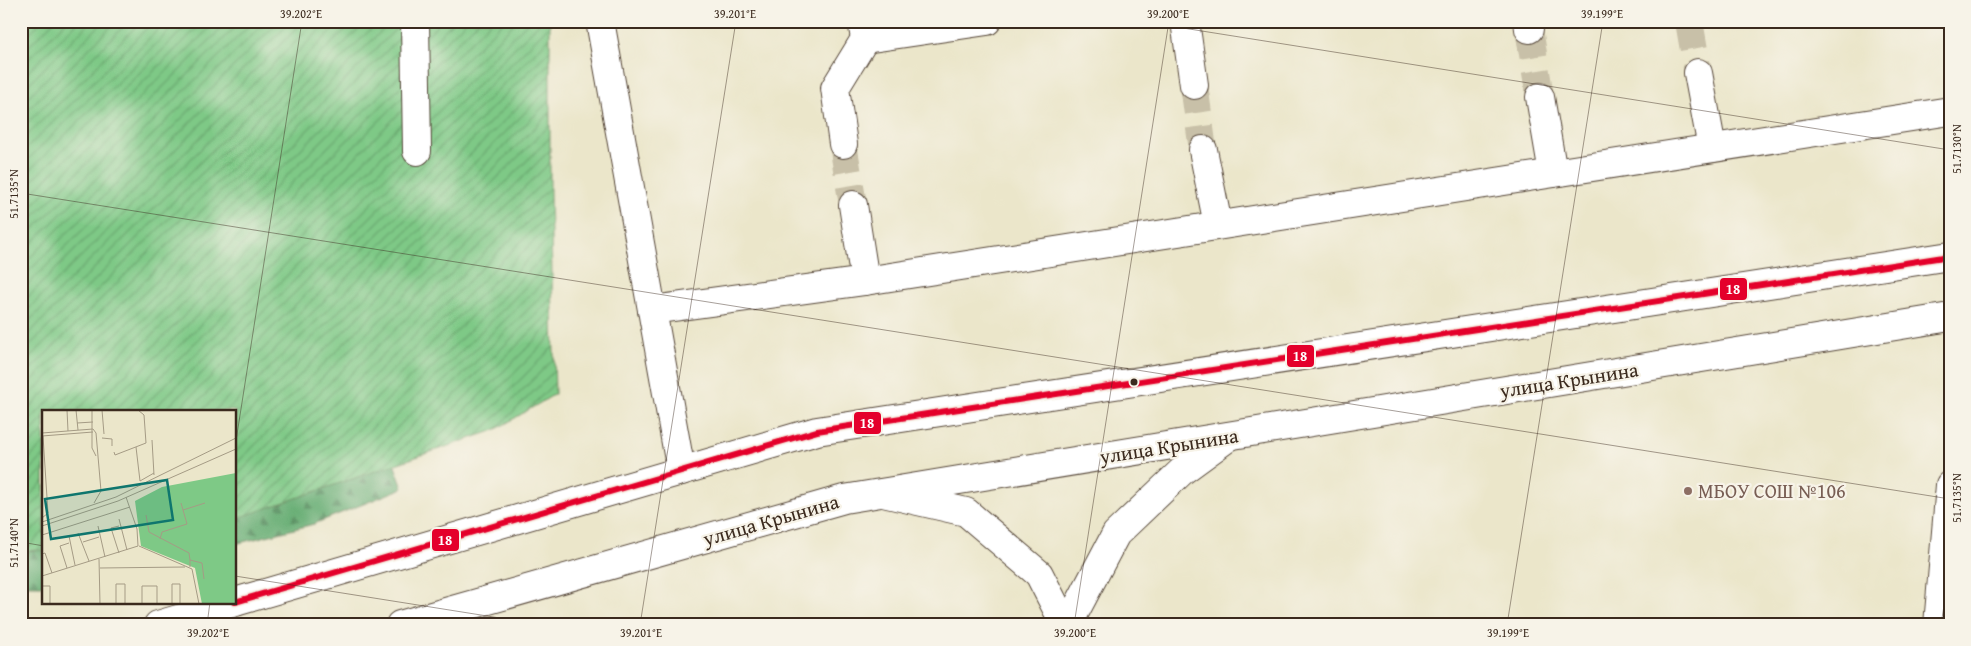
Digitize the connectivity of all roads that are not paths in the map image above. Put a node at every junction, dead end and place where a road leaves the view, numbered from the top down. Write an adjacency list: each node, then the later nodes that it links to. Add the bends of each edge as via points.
1 (415, 21): 13 (main road)
2 (600, 21): 19 (main road)
3 (987, 21): 5 (main road)
4 (1186, 21): 7 (main road)
5 (863, 30): 10 (main road, via 834,88)
6 (1698, 73): 11 (main road)
7 (1194, 85)
8 (1540, 97): 14 (main road)
9 (1950, 111): 11 (main road)
10 (843, 144)
11 (1712, 148): 14 (main road)
12 (1203, 150): 16 (main road)
13 (417, 151)
14 (1553, 173): 16 (main road)
15 (853, 205): 18 (main road)
16 (1218, 225): 18 (main road)
17 (1950, 256): 22 (main road, via 817,431)
18 (865, 281): 19 (main road)
19 (652, 310): 22 (main road)
20 (1950, 317): 21 (main road, улица Крынина)
21 (1230, 436): 24 (main road, улица Крынина); 29 (main road, via 1182,470 1116,534)
22 (680, 471): 25 (main road)
23 (1950, 485): 30 (main road)
24 (883, 493): 28 (main road, улица Крынина, via 844,499); 29 (main road, via 966,512 1039,574)
25 (236, 602)
26 (228, 604): 27 (main road)
27 (158, 625)
28 (400, 625)
29 (1067, 625)
30 (1938, 625)

